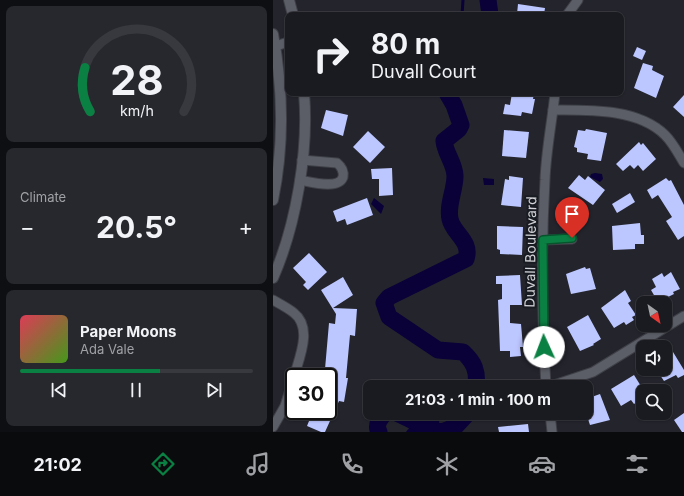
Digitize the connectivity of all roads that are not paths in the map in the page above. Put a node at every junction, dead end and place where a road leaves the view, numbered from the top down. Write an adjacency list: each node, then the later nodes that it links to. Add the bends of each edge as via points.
1 (289, 0): 3 (main road)
2 (578, 0): 4 (street)
3 (292, 12)
4 (569, 12)
5 (273, 34): 7 (main road)
6 (285, 43): 7 (street)
7 (274, 46): 14 (main road, via 279,85 280,134)
8 (304, 96): 11 (main road)
9 (555, 96): 10 (street, Duvall Boulevard)
10 (553, 110): 12 (street, via 597,110 637,118 664,134); 16 (street, Duvall Boulevard, via 545,180)
11 (302, 160): 13 (main road); 13 (street, via 337,163 342,169 343,176 335,185)
12 (684, 163)
13 (300, 180): 17 (main road, via 286,241)
14 (273, 198)
15 (572, 238): 16 (street)
16 (543, 240): 21 (street, Duvall Boulevard, via 543,334)
17 (273, 278)
18 (273, 300): 20 (street, via 295,313 303,328 304,340)
19 (684, 316): 22 (street, via 593,372)
20 (296, 368)
21 (546, 380)
22 (568, 380)
23 (285, 406): 25 (street)
24 (551, 420): 26 (street)
25 (273, 427)
26 (553, 432)

